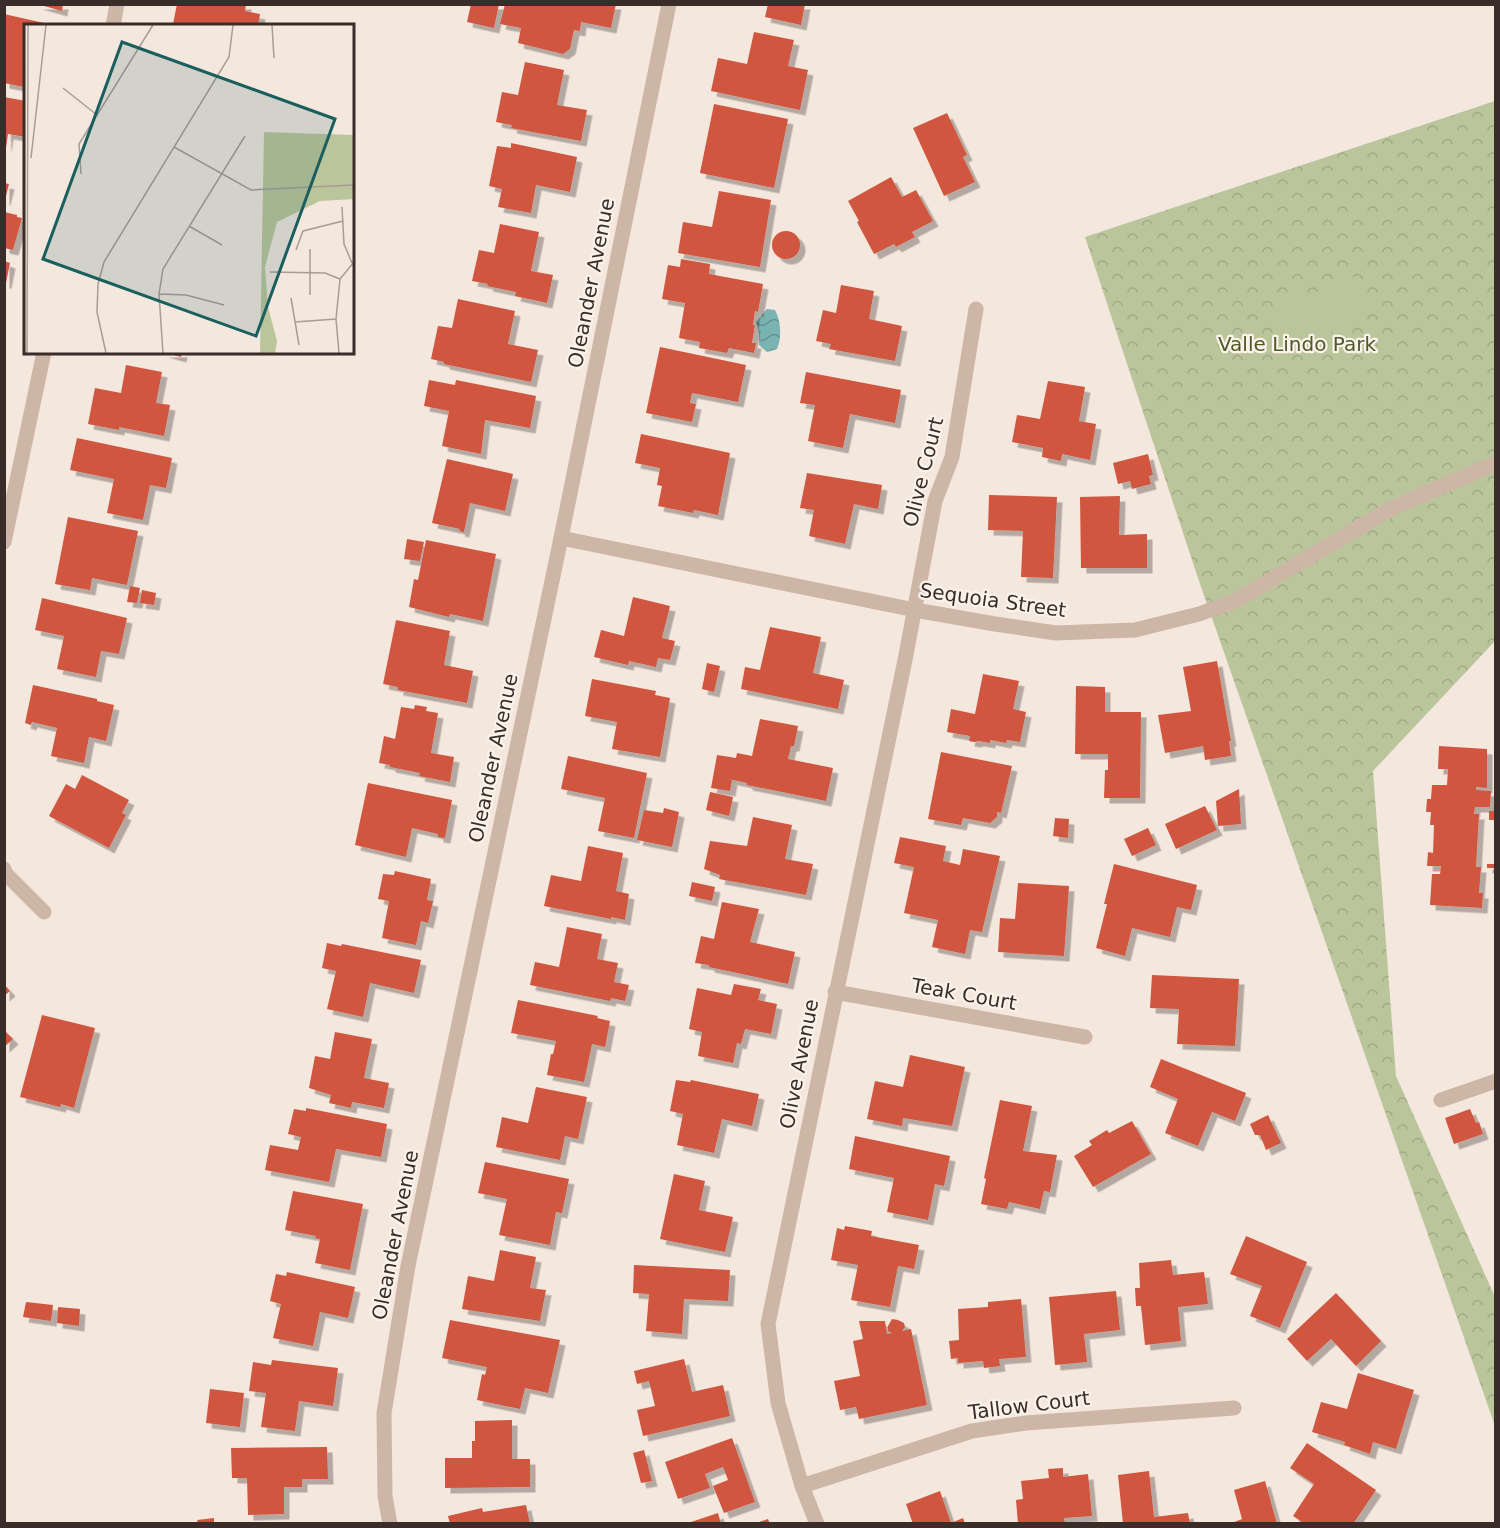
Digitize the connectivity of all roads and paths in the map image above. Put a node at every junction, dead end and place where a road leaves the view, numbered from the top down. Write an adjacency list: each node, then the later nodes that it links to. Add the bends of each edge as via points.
1 (117, 4): 3 (street)
2 (669, 4): 8 (street, Oleander Avenue)
3 (113, 24)
4 (976, 309): 10 (street, Olive Court, via 952,458 935,501)
5 (44, 354): 7 (street)
6 (1496, 464): 10 (street, Sequoia Street, via 1390,509 1234,601 1163,624 1135,630 1056,633)
7 (7, 510): 9 (street)
8 (561, 538): 10 (street, Sequoia Street); 19 (street, Oleander Avenue, via 408,1266 384,1413 385,1496)
9 (4, 542)
10 (915, 610): 13 (street, Olive Avenue)
11 (4, 869): 12 (street)
12 (44, 912)
13 (835, 992): 14 (street, Teak Court); 18 (street, Olive Avenue, via 768,1324 778,1403)
14 (1085, 1037)
15 (1496, 1081): 16 (street)
16 (1441, 1100)
17 (1234, 1408): 18 (street, Tallow Court, via 1026,1423 972,1431)
18 (802, 1486): 20 (street, Olive Avenue)
19 (390, 1524)
20 (817, 1524)

